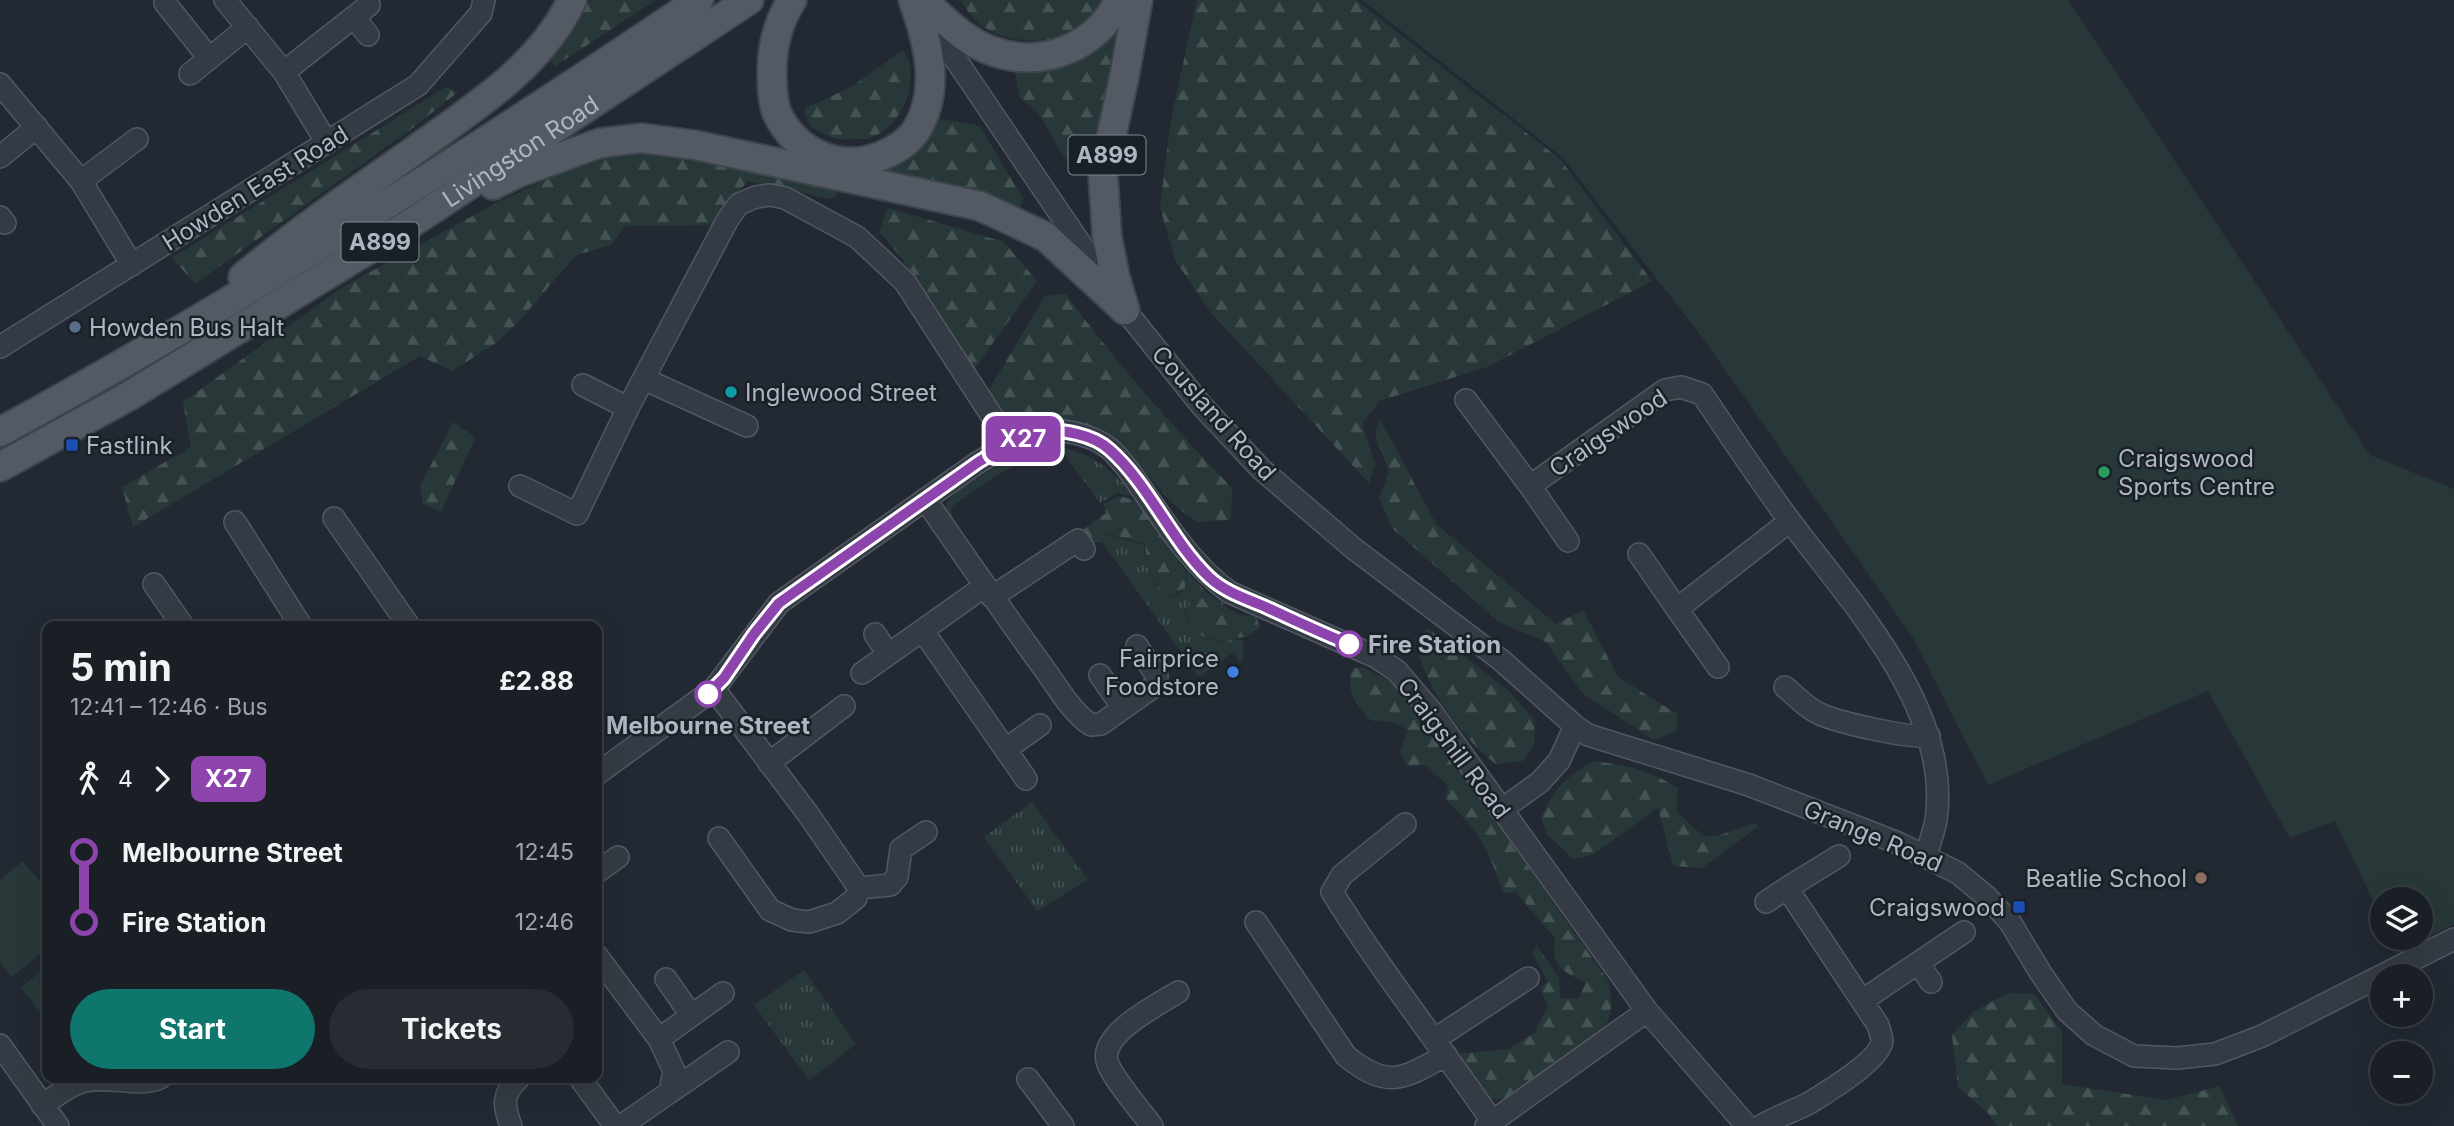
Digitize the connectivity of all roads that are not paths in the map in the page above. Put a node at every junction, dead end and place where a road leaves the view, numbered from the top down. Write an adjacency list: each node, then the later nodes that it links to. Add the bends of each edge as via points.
1 (225, 0): 12 (street)
2 (484, 0): 20 (street, Howden East Road, via 481,13 418,85)
3 (572, 0): 26 (main road, A899, via 547,43 514,74 451,125 279,247)
4 (699, 0): 26 (main road, Livingston Road / A899, via 345,232)
5 (749, 0): 23 (main road, Livingston Road / A899)
6 (792, 0): 7 (main road, via 780,18 772,53 777,112 793,138 812,153 849,162 869,161 896,150 917,130 931,75)
7 (915, 0): 25 (street, Cousland Road)
8 (922, 0): 9 (main road, via 969,39 991,51 1017,57 1070,51 1101,28)
9 (1119, 0)
10 (1138, 0): 25 (main road, A899, via 1102,175 1107,236)
11 (165, 3): 14 (street)
12 (248, 27): 14 (street); 15 (street)
13 (368, 35): 15 (street, via 362,11)
14 (209, 58): 16 (street)
15 (284, 72): 20 (street)
16 (190, 74)
17 (0, 84): 18 (street)
18 (37, 127): 21 (street); 22 (street)
19 (137, 139): 22 (street)
20 (327, 143): 24 (street, Howden East Road)
21 (0, 157)
22 (81, 181): 24 (street)
23 (413, 222): 25 (main road, A899, via 520,172 600,143 642,138 695,145 980,206 1045,237); 35 (main road, Livingston Road / A899, via 129,396)
24 (132, 265): 27 (street, Howden East Road)
25 (1125, 310): 63 (street, Cousland Road, via 1202,406 1261,469 1353,548 1501,660)
26 (173, 334): 33 (main road, Livingston Road / A899)
27 (0, 347)
28 (644, 379): 31 (street); 32 (street); 34 (street, via 728,219 739,204 770,195 785,198 857,237 905,282)
29 (583, 385): 31 (street)
30 (1466, 400): 37 (street, Craigswood)
31 (628, 408): 36 (street, via 577,514)
32 (747, 426)
33 (0, 432)
34 (1010, 444): 38 (street, Craigshill Road); 69 (street, Craigshill Road, via 1039,432 1064,432 1108,448 1195,561 1229,592 1376,657 1396,671 1431,711)
35 (0, 467)
36 (520, 486)
37 (1530, 486): 40 (street, Craigswood, via 1665,390 1681,387 1702,394); 42 (street, Craigswood)
38 (925, 499): 46 (street); 59 (street, Craigshill Road, via 779,603)
39 (334, 518): 50 (street)
40 (1790, 520): 47 (street); 64 (street, Craigswood, via 1908,685)
41 (235, 522): 49 (street)
42 (1569, 541)
43 (1084, 549): 46 (street, via 1078,540)
44 (1639, 554): 47 (street)
45 (154, 584): 48 (street)
46 (988, 592): 51 (street); 61 (street, via 1081,719 1091,726 1101,724)
47 (1677, 609): 55 (street)
48 (180, 621)
49 (298, 621)
50 (406, 621)
51 (923, 631): 54 (street); 65 (street)
52 (875, 634): 54 (street)
53 (1137, 646): 61 (street, via 1157,676 1156,685)
54 (888, 654): 56 (street)
55 (1718, 667)
56 (862, 673)
57 (1100, 676): 61 (street)
58 (1785, 687): 64 (street, via 1818,714)
59 (714, 689): 66 (street); 67 (street, Craigshill Road)
60 (844, 706): 66 (street)
61 (1123, 708)
62 (1040, 726): 65 (street)
63 (1575, 726): 69 (street, via 1559,761 1540,782); 74 (street, Grange Road, via 1588,735 1749,785)
64 (1928, 736): 74 (street, Craigswood, via 1936,819)
65 (1006, 749): 68 (street)
66 (769, 763): 77 (street)
67 (602, 770)
68 (1026, 779)
69 (1501, 810): 91 (street, Craigshill Road)
70 (1405, 824): 95 (street, via 1342,875 1332,892 1367,949)
71 (926, 832): 77 (street, via 901,849 897,877 890,885)
72 (719, 838): 77 (street, via 770,910 792,920 809,922 837,913 856,898)
73 (1839, 856): 78 (street)
74 (1926, 856): 82 (street, Grange Road, via 1958,873 2010,922 2067,1010 2094,1035 2134,1056 2215,1054 2262,1036)
75 (618, 857): 76 (street)
76 (602, 868)
77 (859, 888)
78 (1787, 888): 79 (street); 90 (street)
79 (1766, 902)
80 (1256, 922): 95 (street, via 1346,1056 1362,1069 1381,1078 1398,1077 1415,1072)
81 (1964, 932): 84 (street)
82 (2454, 939)
83 (602, 963): 93 (street)
84 (1918, 963): 87 (street); 90 (street)
85 (1528, 978): 95 (street)
86 (666, 979): 92 (street)
87 (1931, 982)
88 (1178, 992): 109 (street, via 1117,1032 1107,1050 1108,1064)
89 (723, 993): 92 (street)
90 (1863, 1000): 111 (street, via 1882,1041 1876,1054 1810,1102)
91 (1647, 1011): 103 (street); 110 (street, Craigshill Road)
92 (691, 1015): 93 (street)
93 (659, 1039): 101 (street, via 674,1071)
94 (0, 1045): 102 (street)
95 (1441, 1047): 103 (street)
96 (728, 1052): 101 (street)
97 (1028, 1079): 108 (street)
98 (80, 1083): 102 (street)
99 (513, 1083): 105 (street, via 504,1107)
100 (584, 1083): 106 (street)
101 (670, 1092): 107 (street)
102 (42, 1105): 104 (street)
103 (1489, 1124)
104 (58, 1126)
105 (511, 1126)
106 (615, 1126)
107 (621, 1126)
108 (1063, 1126)
109 (1152, 1126)
110 (1747, 1126)
111 (1761, 1126)

